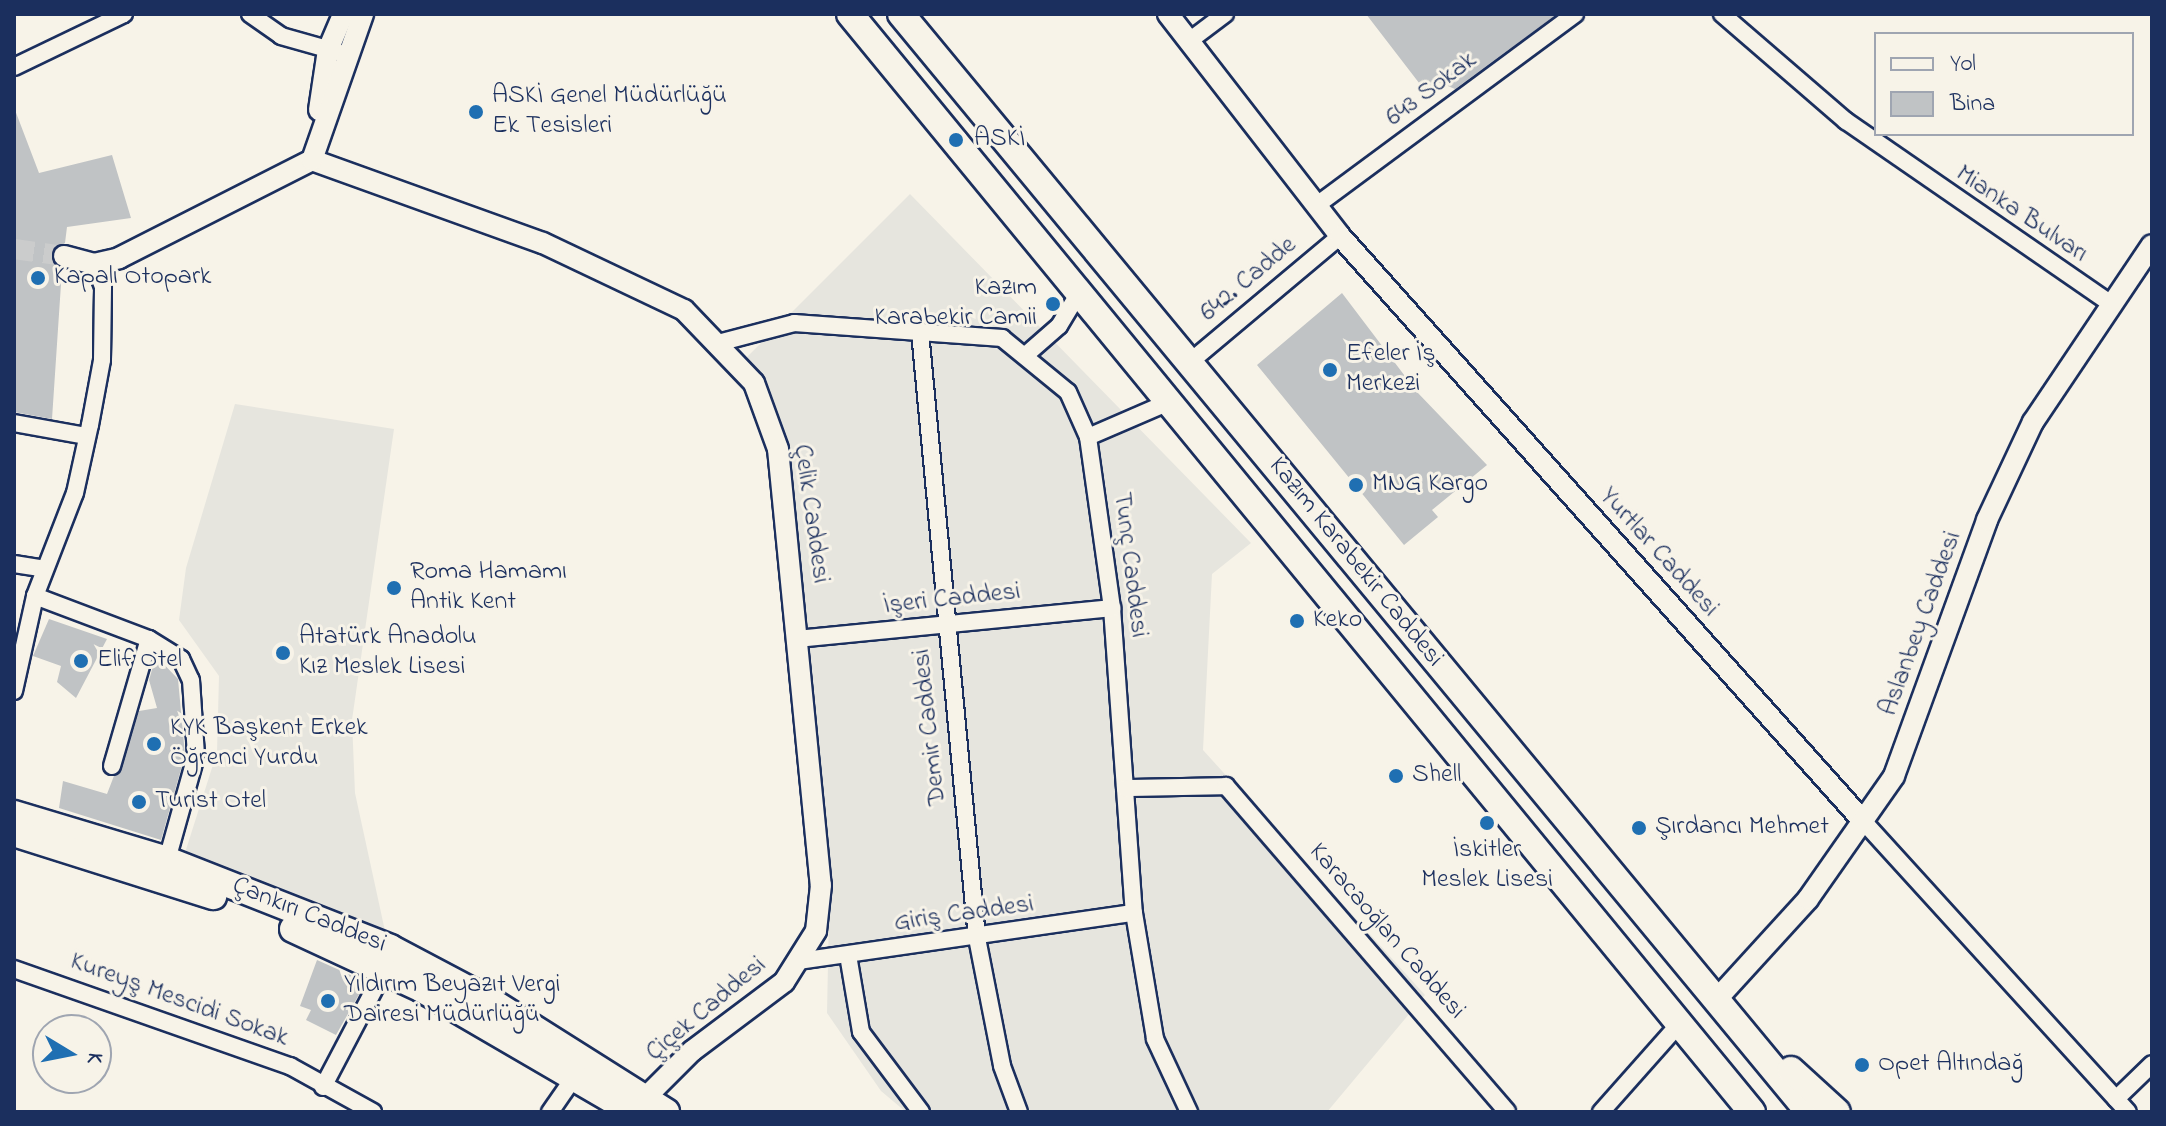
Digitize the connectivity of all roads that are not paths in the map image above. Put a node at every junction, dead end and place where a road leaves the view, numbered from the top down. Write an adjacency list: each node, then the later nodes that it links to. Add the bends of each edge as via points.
1 (124, 14): 13 (street)
2 (250, 14): 12 (street, via 281,36)
3 (343, 14): 12 (street)
4 (363, 14): 12 (street)
5 (850, 14): 20 (main road, Kazım Karabekir Caddesi)
6 (901, 14): 25 (main road, Kazım Karabekir Caddesi)
7 (1168, 14): 11 (street, Yurtlar Caddesi)
8 (1225, 14): 11 (street)
9 (1575, 14): 15 (street, 643 Sokak)
10 (1722, 14): 21 (street, Mianka Bulvarı, via 1846,121)
11 (1189, 41): 15 (street, Yurtlar Caddesi)
12 (338, 52): 14 (street)
13 (14, 67)
14 (312, 160): 19 (street, via 196,224); 23 (street, Çelik Caddesi, via 642,285)
15 (1317, 205): 16 (street, Yurtlar Caddesi)
16 (1340, 236): 25 (street, 642. Cadde); 41 (street, Yurtlar Caddesi)
17 (2152, 245): 21 (street, Aslanbey Caddesi)
18 (64, 256): 19 (street)
19 (94, 264): 28 (street, via 103,287 102,360)
20 (1079, 293): 24 (street, via 1059,326); 26 (main road, Kazım Karabekir Caddesi)
21 (2108, 302): 41 (street, Aslanbey Caddesi, via 2033,422 1987,520 1899,764)
22 (920, 332): 23 (street, Tunç Caddesi, via 794,323); 24 (street, Tunç Caddesi, via 1002,338); 34 (street, Demir Caddesi)
23 (718, 343): 36 (street, Çelik Caddesi, via 754,383 778,449)
24 (1028, 353): 29 (street, Tunç Caddesi, via 1068,392)
25 (1190, 362): 50 (main road, Kazım Karabekir Caddesi)
26 (1169, 402): 29 (street); 51 (main road, Kazım Karabekir Caddesi)
27 (14, 423): 28 (street)
28 (86, 436): 31 (street, via 75,493)
29 (1088, 437): 33 (street, Tunç Caddesi)
30 (14, 564): 31 (street)
31 (44, 569): 32 (street)
32 (35, 596): 35 (street); 37 (street)
33 (1112, 608): 34 (street, İşeri Caddesi); 39 (street, Tunç Caddesi)
34 (945, 625): 36 (street, İşeri Caddesi); 45 (street, Demir Caddesi)
35 (149, 639): 38 (street); 43 (street, via 181,659 191,680 196,756)
36 (797, 639): 47 (street, Çelik Caddesi, via 821,885 816,931)
37 (14, 688)
38 (112, 766)
39 (1125, 788): 44 (street, Tunç Caddesi); 64 (street, Karacaoğlan Caddesi, via 1226,786)
40 (14, 814): 43 (main road, Çankırı Caddesi)
41 (1864, 822): 50 (street, Aslanbey Caddesi, via 1808,899); 57 (street, Yurtlar Caddesi)
42 (14, 833): 49 (main road, Çankırı Caddesi, via 211,896)
43 (167, 860): 58 (main road, Çankırı Caddesi, via 390,948)
44 (1134, 913): 45 (street, Giriş Caddesi); 63 (street, Tunç Caddesi, via 1155,1039)
45 (977, 938): 46 (street, Giriş Caddesi); 62 (street, Demir Caddesi)
46 (848, 955): 47 (street, Giriş Caddesi); 61 (street, via 865,1040)
47 (799, 961): 58 (street, Çiçek Caddesi, via 784,982 692,1051)
48 (14, 969): 56 (street, Kureyş Mescidi Sokak, via 290,1066)
49 (385, 969): 55 (main road, Çankırı Caddesi); 56 (street)
50 (1715, 1001): 52 (main road, Kazım Karabekir Caddesi)
51 (1681, 1022): 53 (main road, Kazım Karabekir Caddesi); 65 (street)
52 (1745, 1033): 68 (main road, Kazım Karabekir Caddesi); 69 (main road)
53 (1709, 1062): 66 (main road); 67 (main road, Kazım Karabekir Caddesi)
54 (2152, 1064): 57 (street)
55 (575, 1076): 58 (main road, Çankırı Caddesi); 60 (street)
56 (323, 1087): 59 (street, Kureyş Mescidi Sokak)
57 (2116, 1099): 70 (street, Yurtlar Caddesi)
58 (648, 1107)
59 (373, 1112)
60 (550, 1112)
61 (921, 1112)
62 (1019, 1112)
63 (1189, 1112)
64 (1507, 1112)
65 (1601, 1112)
66 (1733, 1112)
67 (1752, 1112)
68 (1809, 1112)
69 (1837, 1112)
70 (2128, 1112)

